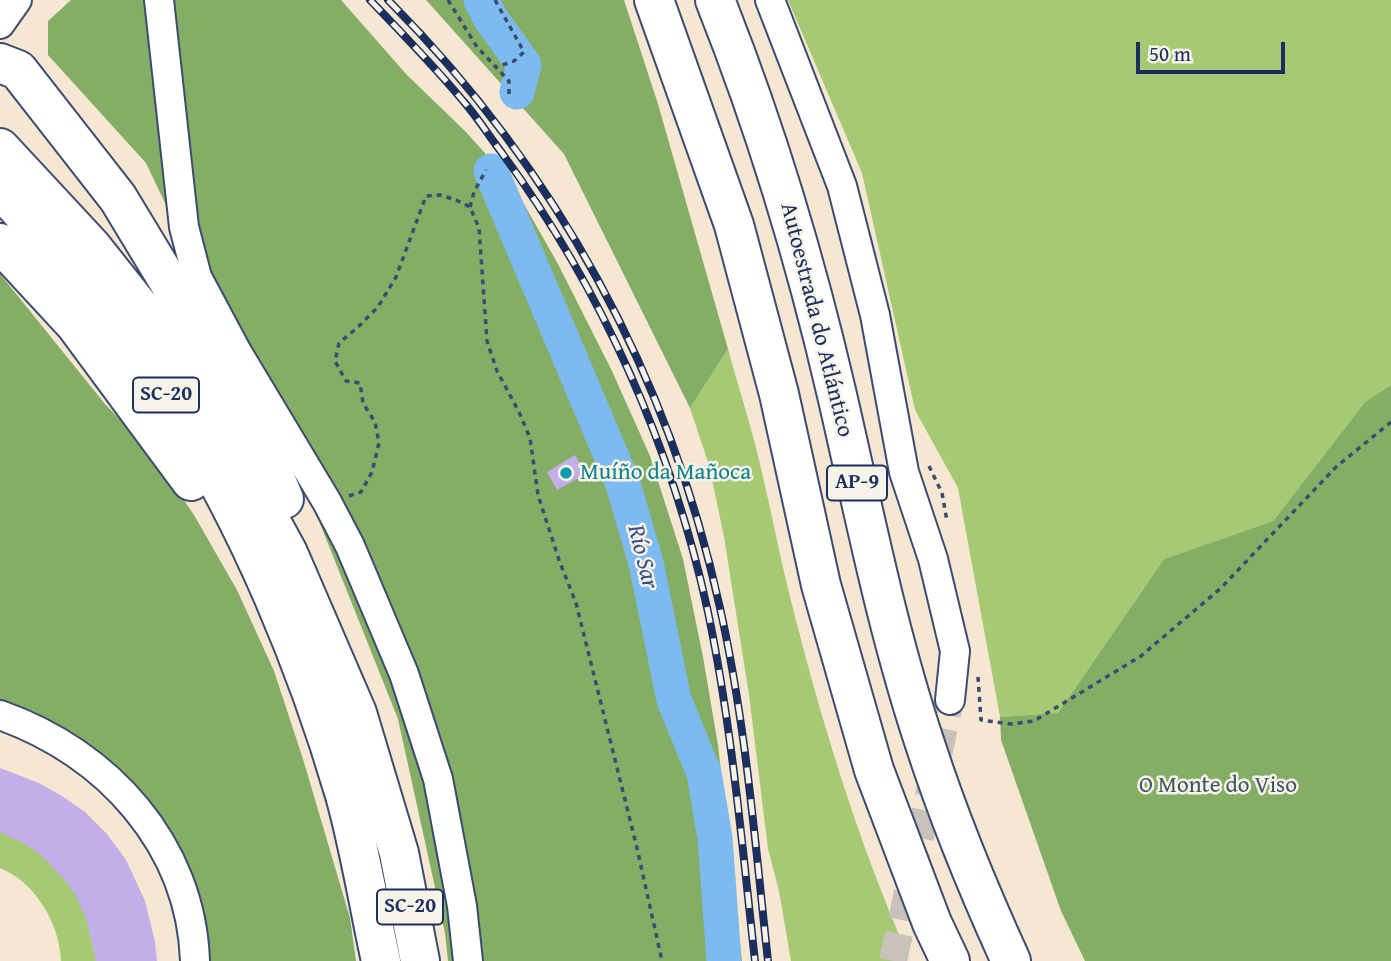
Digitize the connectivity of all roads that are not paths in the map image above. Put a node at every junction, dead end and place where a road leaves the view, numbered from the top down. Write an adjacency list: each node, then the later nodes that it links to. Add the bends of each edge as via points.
1 (17, 0): 6 (street)
2 (159, 0): 17 (street, via 184,227 197,277 350,546 404,674 438,779)
3 (654, 0): 18 (highway, AP-9, via 734,225 779,394 821,585 874,770)
4 (715, 0): 19 (highway, Autoestrada do Atlántico / AP-9, via 741,63 787,204 837,392 876,568 925,744 982,898)
5 (770, 0): 12 (street, via 845,199 875,315 904,472 933,559 955,651)
6 (0, 24)
7 (0, 63): 10 (highway, via 18,70 118,198 248,413 286,504)
8 (2, 163): 10 (highway, SC-20, via 92,247 150,320 209,408); 11 (highway, SC-20, via 50,242 119,327 175,408 221,488)
9 (0, 243): 11 (highway, via 75,324 170,450)
10 (288, 553): 16 (highway, SC-20, via 356,713 399,853)
11 (289, 631): 15 (highway, SC-20, via 345,796)
12 (950, 700)
13 (0, 716): 14 (street, via 66,747 98,771 148,821 188,904)
14 (195, 961)
15 (381, 961)
16 (421, 961)
17 (468, 961)
18 (950, 961)
19 (1011, 961)

